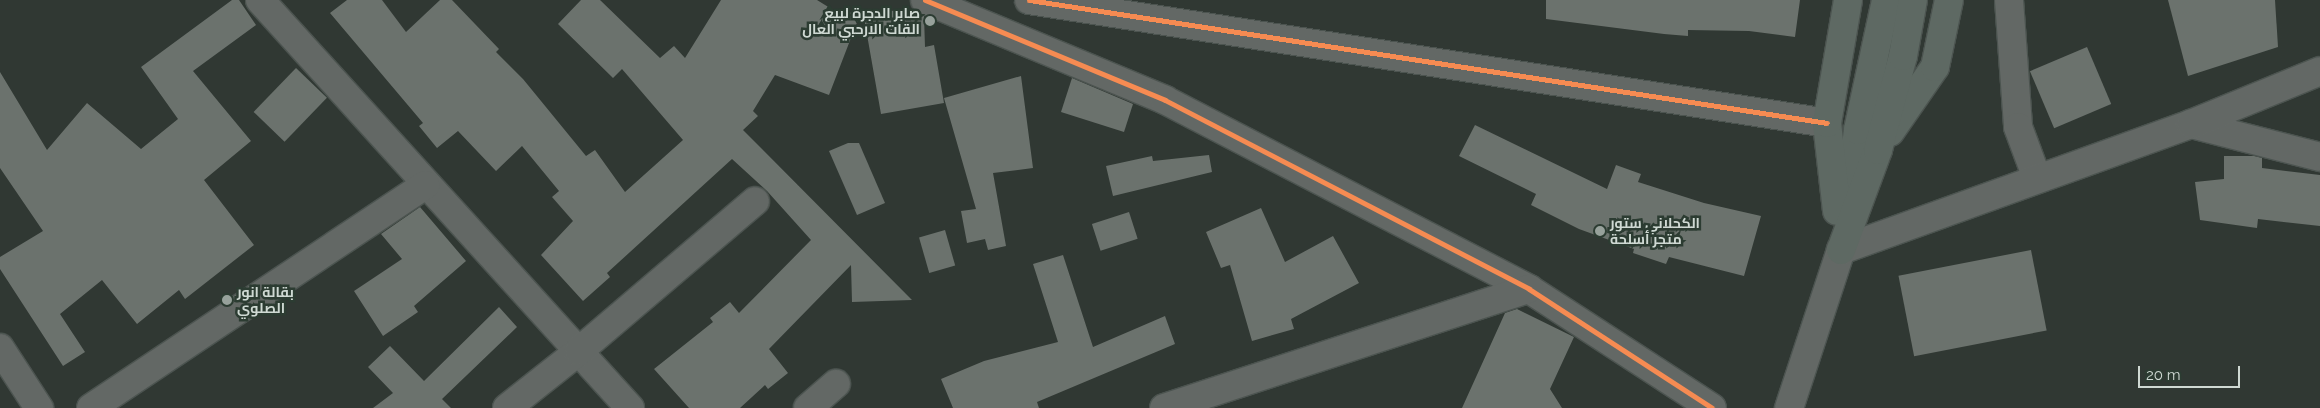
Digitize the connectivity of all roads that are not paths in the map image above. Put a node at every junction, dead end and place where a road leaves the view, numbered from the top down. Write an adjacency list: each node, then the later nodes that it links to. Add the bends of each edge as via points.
1 (260, 0): 16 (street)
2 (924, 0): 9 (street)
3 (1030, 0): 9 (street); 11 (street)
4 (1848, 0): 11 (street)
5 (1886, 0): 18 (street, via 1858,130)
6 (1914, 0): 13 (street)
7 (1948, 0): 13 (street, via 1935,66)
8 (2009, 0): 15 (street, via 2018,127)
9 (1029, 44): 19 (street, via 1165,100)
10 (2320, 70): 12 (street)
11 (1827, 123): 18 (street)
12 (2190, 124): 14 (street); 15 (street)
13 (1878, 150): 18 (street)
14 (2320, 157)
15 (2037, 178): 18 (street)
16 (426, 185): 21 (street); 25 (street)
17 (755, 201): 21 (street)
18 (1841, 250): 31 (street)
19 (1529, 289): 23 (street); 30 (street)
20 (0, 348): 24 (street)
21 (579, 351): 26 (street); 27 (street)
22 (836, 384): 28 (street)
23 (1196, 402): 29 (street)
24 (39, 408)
25 (91, 408)
26 (506, 408)
27 (630, 408)
28 (808, 408)
29 (1164, 408)
30 (1712, 408)
31 (1789, 408)

